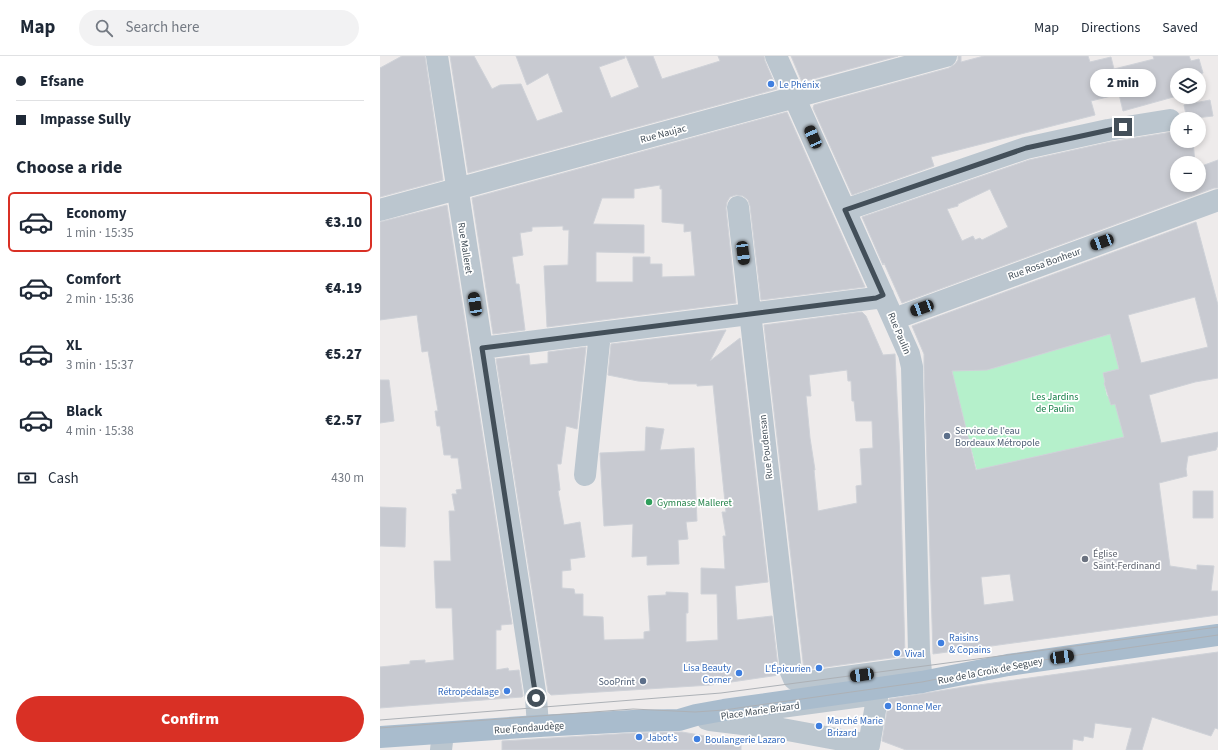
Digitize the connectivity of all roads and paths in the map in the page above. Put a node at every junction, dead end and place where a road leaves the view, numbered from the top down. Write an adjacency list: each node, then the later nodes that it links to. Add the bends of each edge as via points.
1 (437, 56): 6 (street, Rue Malleret)
2 (776, 56): 4 (street, Rue Paulin)
3 (946, 56): 4 (street, Rue Naujac)
4 (795, 97): 6 (street, Rue Naujac); 10 (street, Rue Paulin)
5 (1170, 120): 10 (street, via 1108,130 1026,148)
6 (457, 189): 9 (street, Rue Naujac); 15 (street, Rue Malleret)
7 (1218, 200): 13 (street, Rue Rosa Bonheur)
8 (738, 207): 12 (street, Rue Poudensan)
9 (380, 210)
10 (845, 210): 11 (street, Rue Paulin)
11 (883, 295): 12 (street); 13 (street, Rue Paulin)
12 (750, 314): 14 (street); 18 (street, Rue Poudensan, via 791,672 794,679 801,683)
13 (894, 319): 18 (street, Rue Paulin, via 912,367)
14 (600, 333): 15 (street); 16 (street)
15 (482, 348): 21 (street, Rue Malleret, via 536,698)
16 (585, 475)
17 (1218, 635): 18 (main road, Rue de la Croix de Seguey)
18 (921, 675): 19 (main road, Rue de la Croix de Seguey)
19 (880, 689): 20 (main road, Rue Fondaudège, via 724,710)
20 (679, 720): 21 (main road, Rue Fondaudège); 24 (street, Rue Fondaudège)
21 (538, 726): 23 (main road, Rue Fondaudège)
22 (380, 738): 23 (main road, Rue Fondaudège)
23 (442, 741)
24 (859, 747): 24 (street, Place Marie Brizard, via 868,745 877,694 708,719 782,729)

